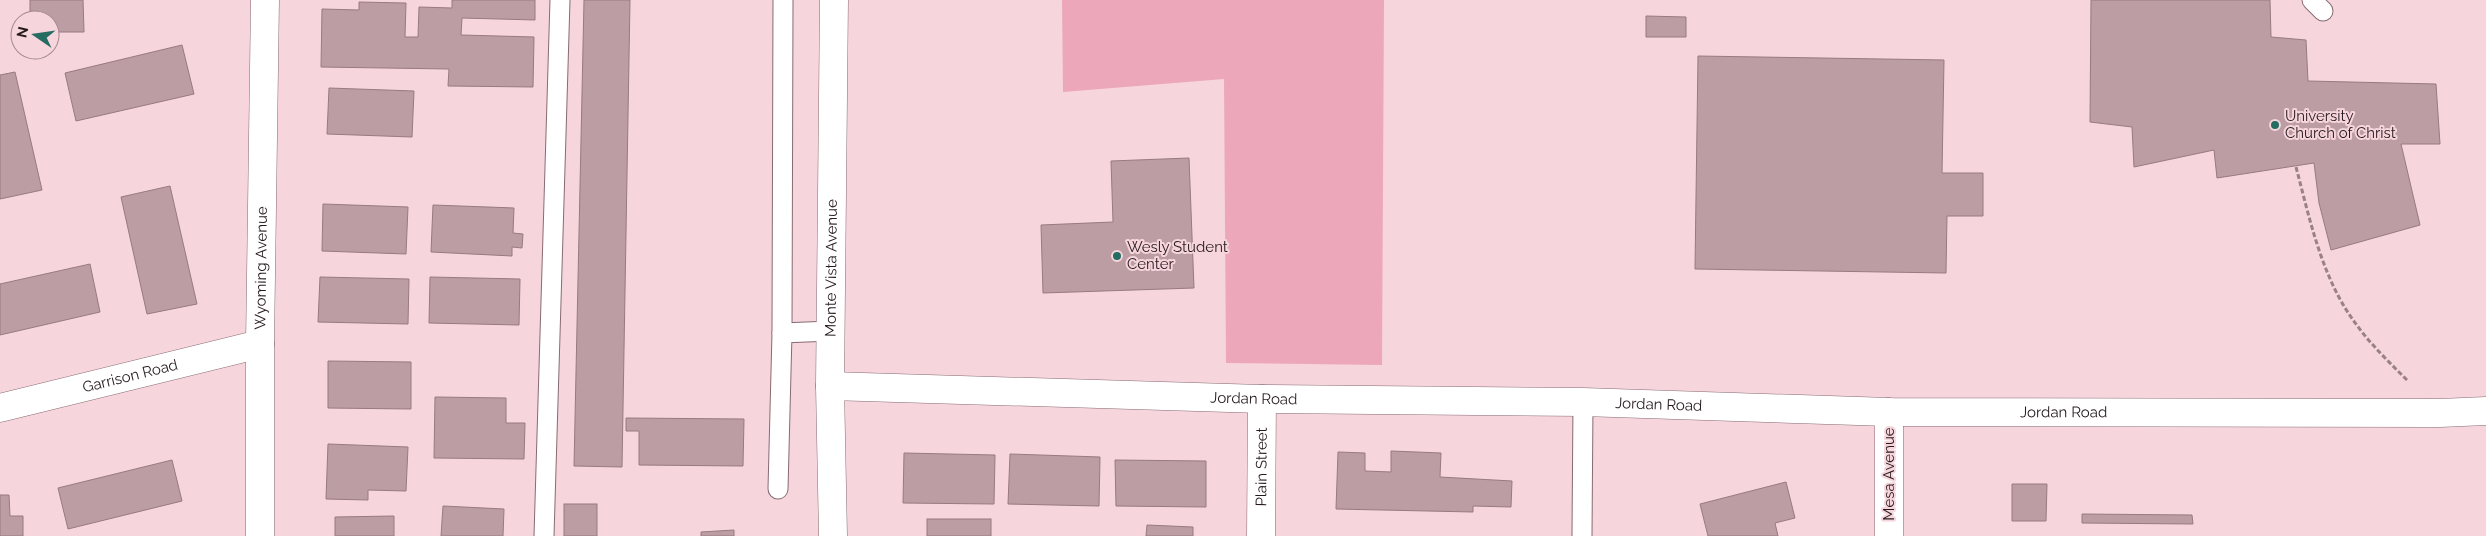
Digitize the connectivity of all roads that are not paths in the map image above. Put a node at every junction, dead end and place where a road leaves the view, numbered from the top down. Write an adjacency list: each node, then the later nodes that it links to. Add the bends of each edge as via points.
1 (265, 0): 7 (street, Wyoming Avenue)
2 (560, 0): 16 (lane)
3 (783, 0): 6 (lane)
4 (834, 0): 5 (street, Monte Vista Avenue)
5 (831, 331): 6 (lane); 8 (street, Monte Vista Avenue)
6 (782, 333): 14 (lane)
7 (260, 344): 11 (street, Garrison Road); 15 (street, Wyoming Avenue)
8 (830, 386): 9 (street, Jordan Road); 17 (street, Monte Vista Avenue)
9 (1262, 399): 10 (street, Jordan Road); 18 (street, Plain Street)
10 (1583, 402): 13 (street, Jordan Road); 19 (lane)
11 (0, 408)
12 (2486, 410): 13 (street, Jordan Road, via 2440,413)
13 (1888, 412): 20 (street, Mesa Avenue)
14 (778, 489)
15 (260, 536)
16 (544, 536)
17 (832, 536)
18 (1261, 536)
19 (1582, 536)
20 (1889, 536)

